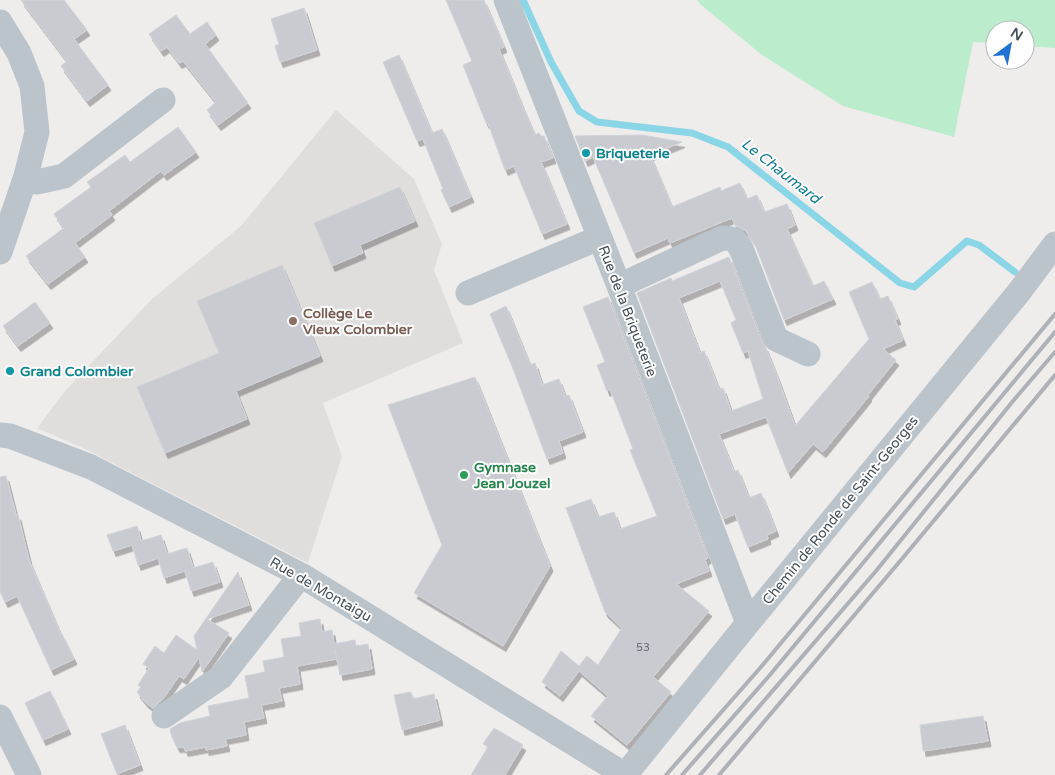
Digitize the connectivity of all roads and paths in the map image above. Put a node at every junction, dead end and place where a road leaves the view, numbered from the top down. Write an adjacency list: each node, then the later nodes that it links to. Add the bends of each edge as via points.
1 (506, 0): 6 (street, Rue de la Briqueterie)
2 (0, 22): 3 (street)
3 (9, 59): 5 (street, via 32,86 37,132)
4 (163, 100): 5 (street, via 64,176 37,182)
5 (26, 176): 8 (street)
6 (600, 238): 9 (street, Rue de la Briqueterie); 10 (street)
7 (1055, 244): 14 (street, Chemin de Ronde de Saint-Georges)
8 (0, 252)
9 (619, 286): 11 (street, via 722,238 731,238 742,251 776,339); 14 (street, Rue de la Briqueterie)
10 (468, 293)
11 (808, 354)
12 (0, 435): 13 (street, Rue de Montaigu, via 91,467)
13 (300, 575): 15 (street, via 221,677); 18 (street, Rue de Montaigu)
14 (748, 623): 18 (street, Chemin de Ronde de Saint-Georges)
15 (164, 716)
16 (0, 717): 17 (street)
17 (28, 775)
18 (625, 775)

